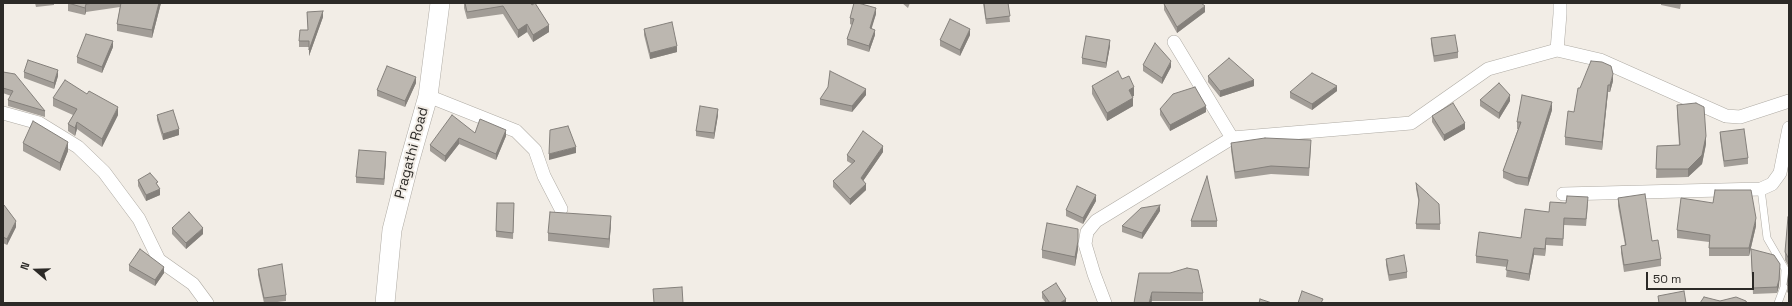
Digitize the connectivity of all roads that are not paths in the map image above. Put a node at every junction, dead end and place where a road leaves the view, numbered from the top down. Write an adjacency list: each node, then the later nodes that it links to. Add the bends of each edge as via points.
1 (440, 3): 5 (street, Pragathi Road)
2 (1560, 3): 4 (street)
3 (1174, 42): 9 (street)
4 (1556, 50): 6 (street, via 1600,60 1726,116 1740,117); 9 (street, via 1488,70 1411,123)
5 (428, 96): 12 (street, via 516,132 535,150 544,176); 14 (street, Pragathi Road, via 392,230)
6 (1789, 101)
7 (3, 113): 13 (street, via 40,123 78,147 104,172 134,213 159,260 193,284)
8 (1789, 128): 10 (street, via 1780,173 1772,184)
9 (1232, 138): 15 (street, via 1096,221 1088,232 1085,244)
10 (1760, 189): 11 (street); 16 (lane, via 1767,238 1785,269 1784,287)
11 (1563, 194)
12 (561, 209)
13 (207, 303)
14 (385, 303)
15 (1105, 303)
16 (1778, 303)

